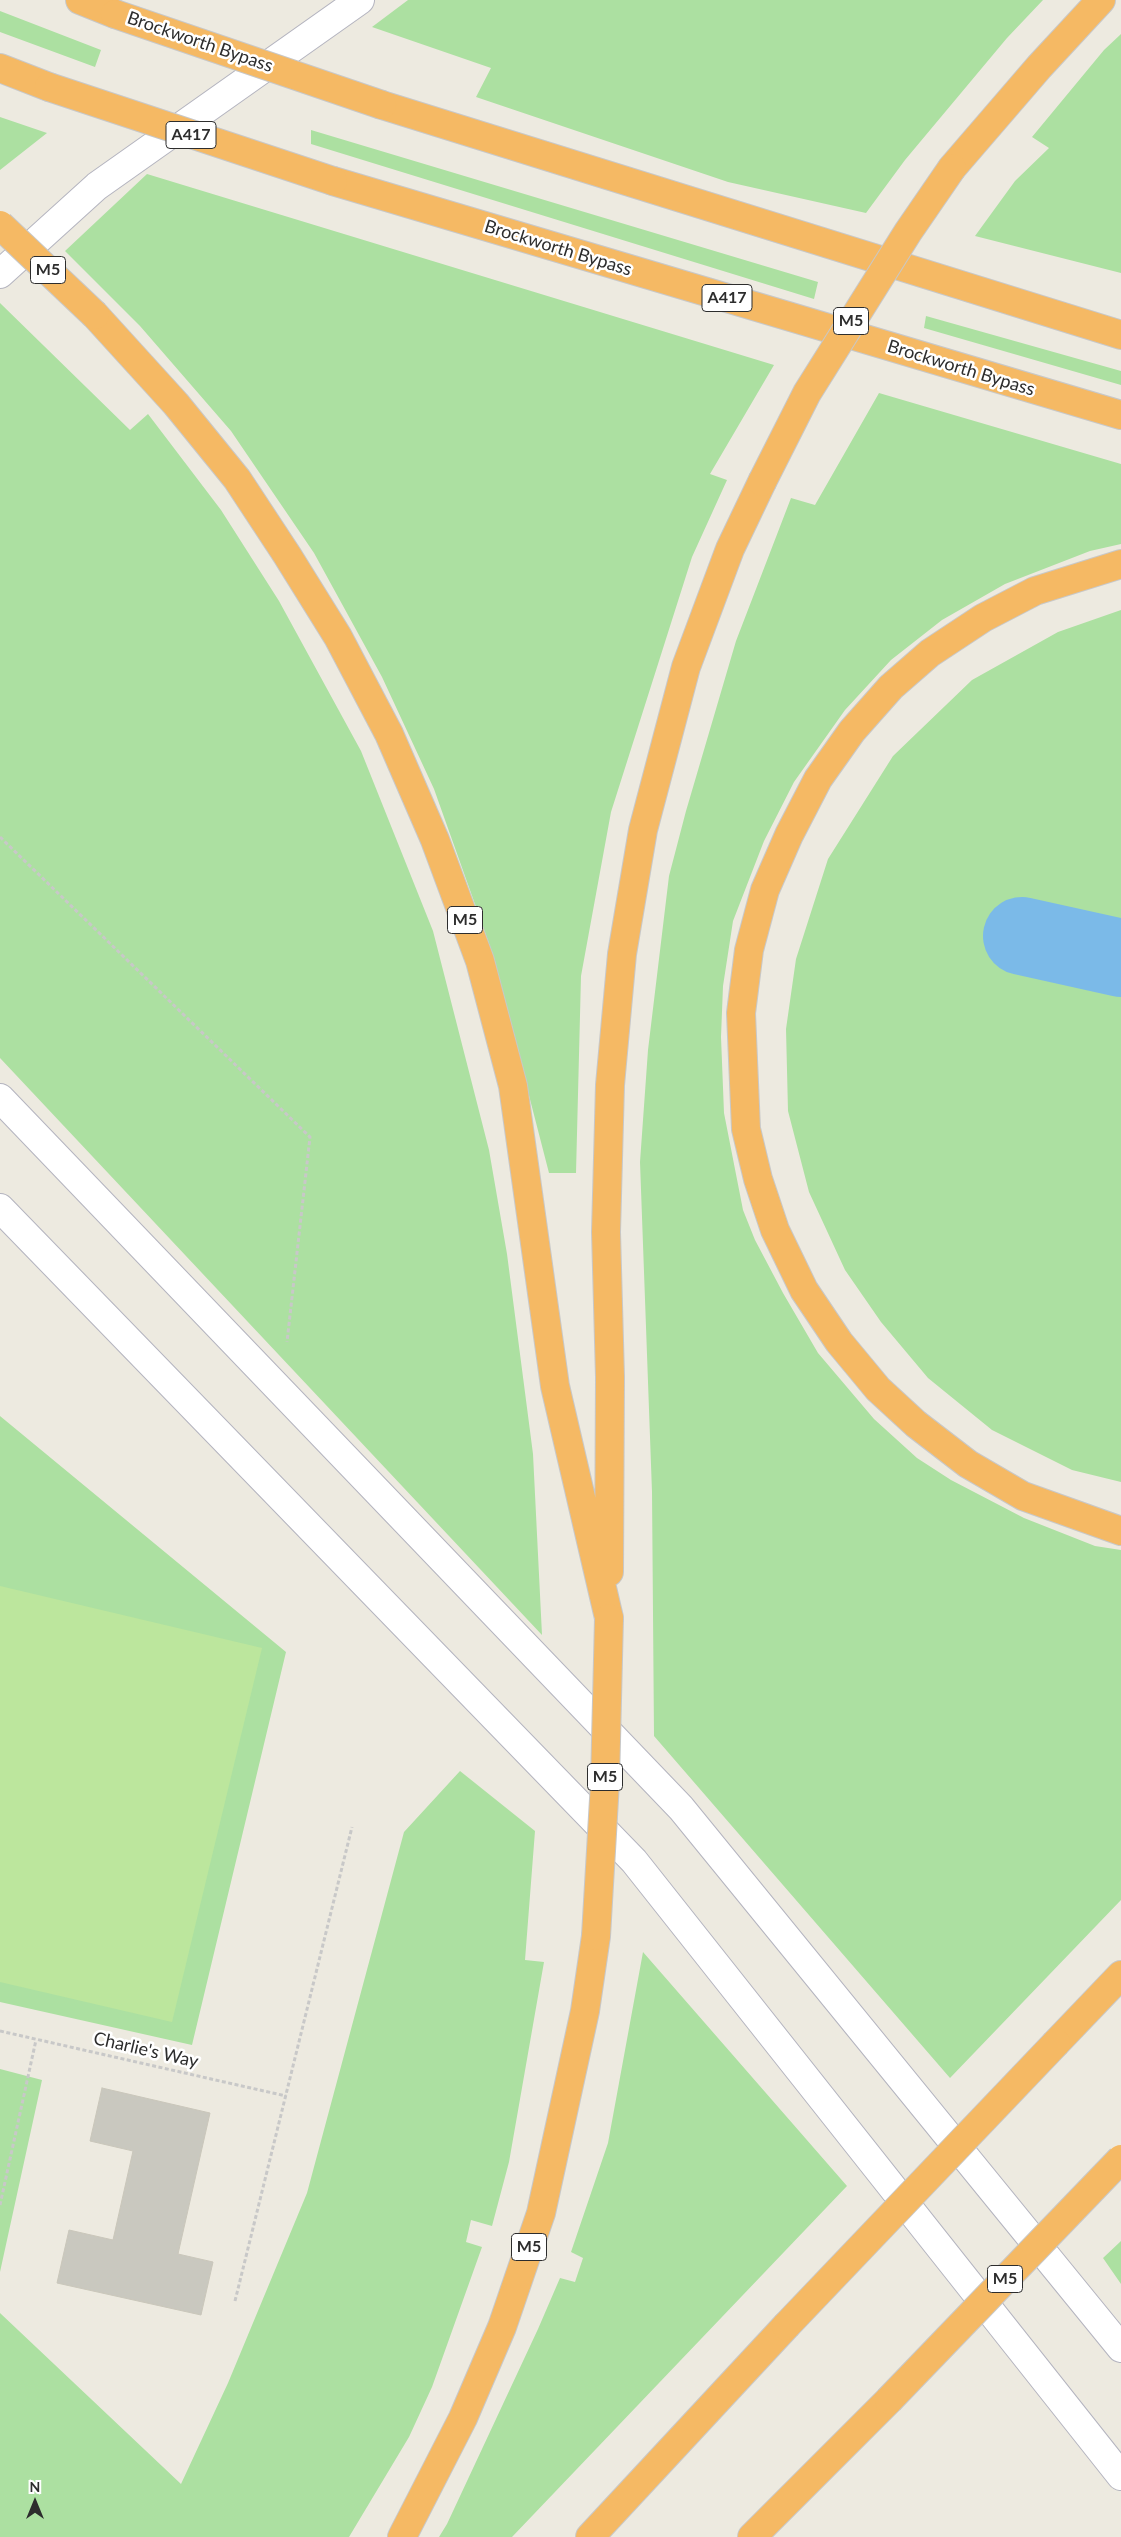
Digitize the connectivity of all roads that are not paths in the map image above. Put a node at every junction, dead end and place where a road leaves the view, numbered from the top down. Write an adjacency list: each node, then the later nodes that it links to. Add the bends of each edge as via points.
1 (80, 0): 7 (highway, Brockworth Bypass, bridge, via 382,105)
2 (360, 0): 6 (street, via 97,186)
3 (1101, 0): 13 (highway, M5, bridge, via 952,168 902,240 807,393 730,549 686,667 643,830 622,954 610,1085 606,1232 610,1376)
4 (0, 68): 8 (highway, Brockworth Bypass / A417, bridge, via 333,181)
5 (0, 225): 13 (highway, M5, bridge, via 95,315 176,404 237,479 338,637 380,716 435,840 480,961 512,1086 555,1386)
6 (0, 274)
7 (1121, 334)
8 (1121, 415)
9 (1121, 564): 12 (highway, via 1036,592 983,618 930,653 891,687 852,731 818,779 765,890 749,950 741,1013 746,1129 758,1179 775,1230 804,1290 839,1342 878,1389 916,1424 968,1464 1024,1496)
10 (0, 1098): 16 (street, via 681,1808)
11 (0, 1208): 17 (street, via 634,1861)
12 (1121, 1531)
13 (609, 1618): 18 (highway, M5, bridge, via 605,1782 596,1936 581,2029 541,2213 498,2336 463,2418)
14 (1121, 1975): 19 (highway, bridge)
15 (1121, 2158): 20 (highway, M5, bridge, via 889,2400)
16 (1121, 2348)
17 (1121, 2476)
18 (402, 2537)
19 (590, 2537)
20 (752, 2537)

